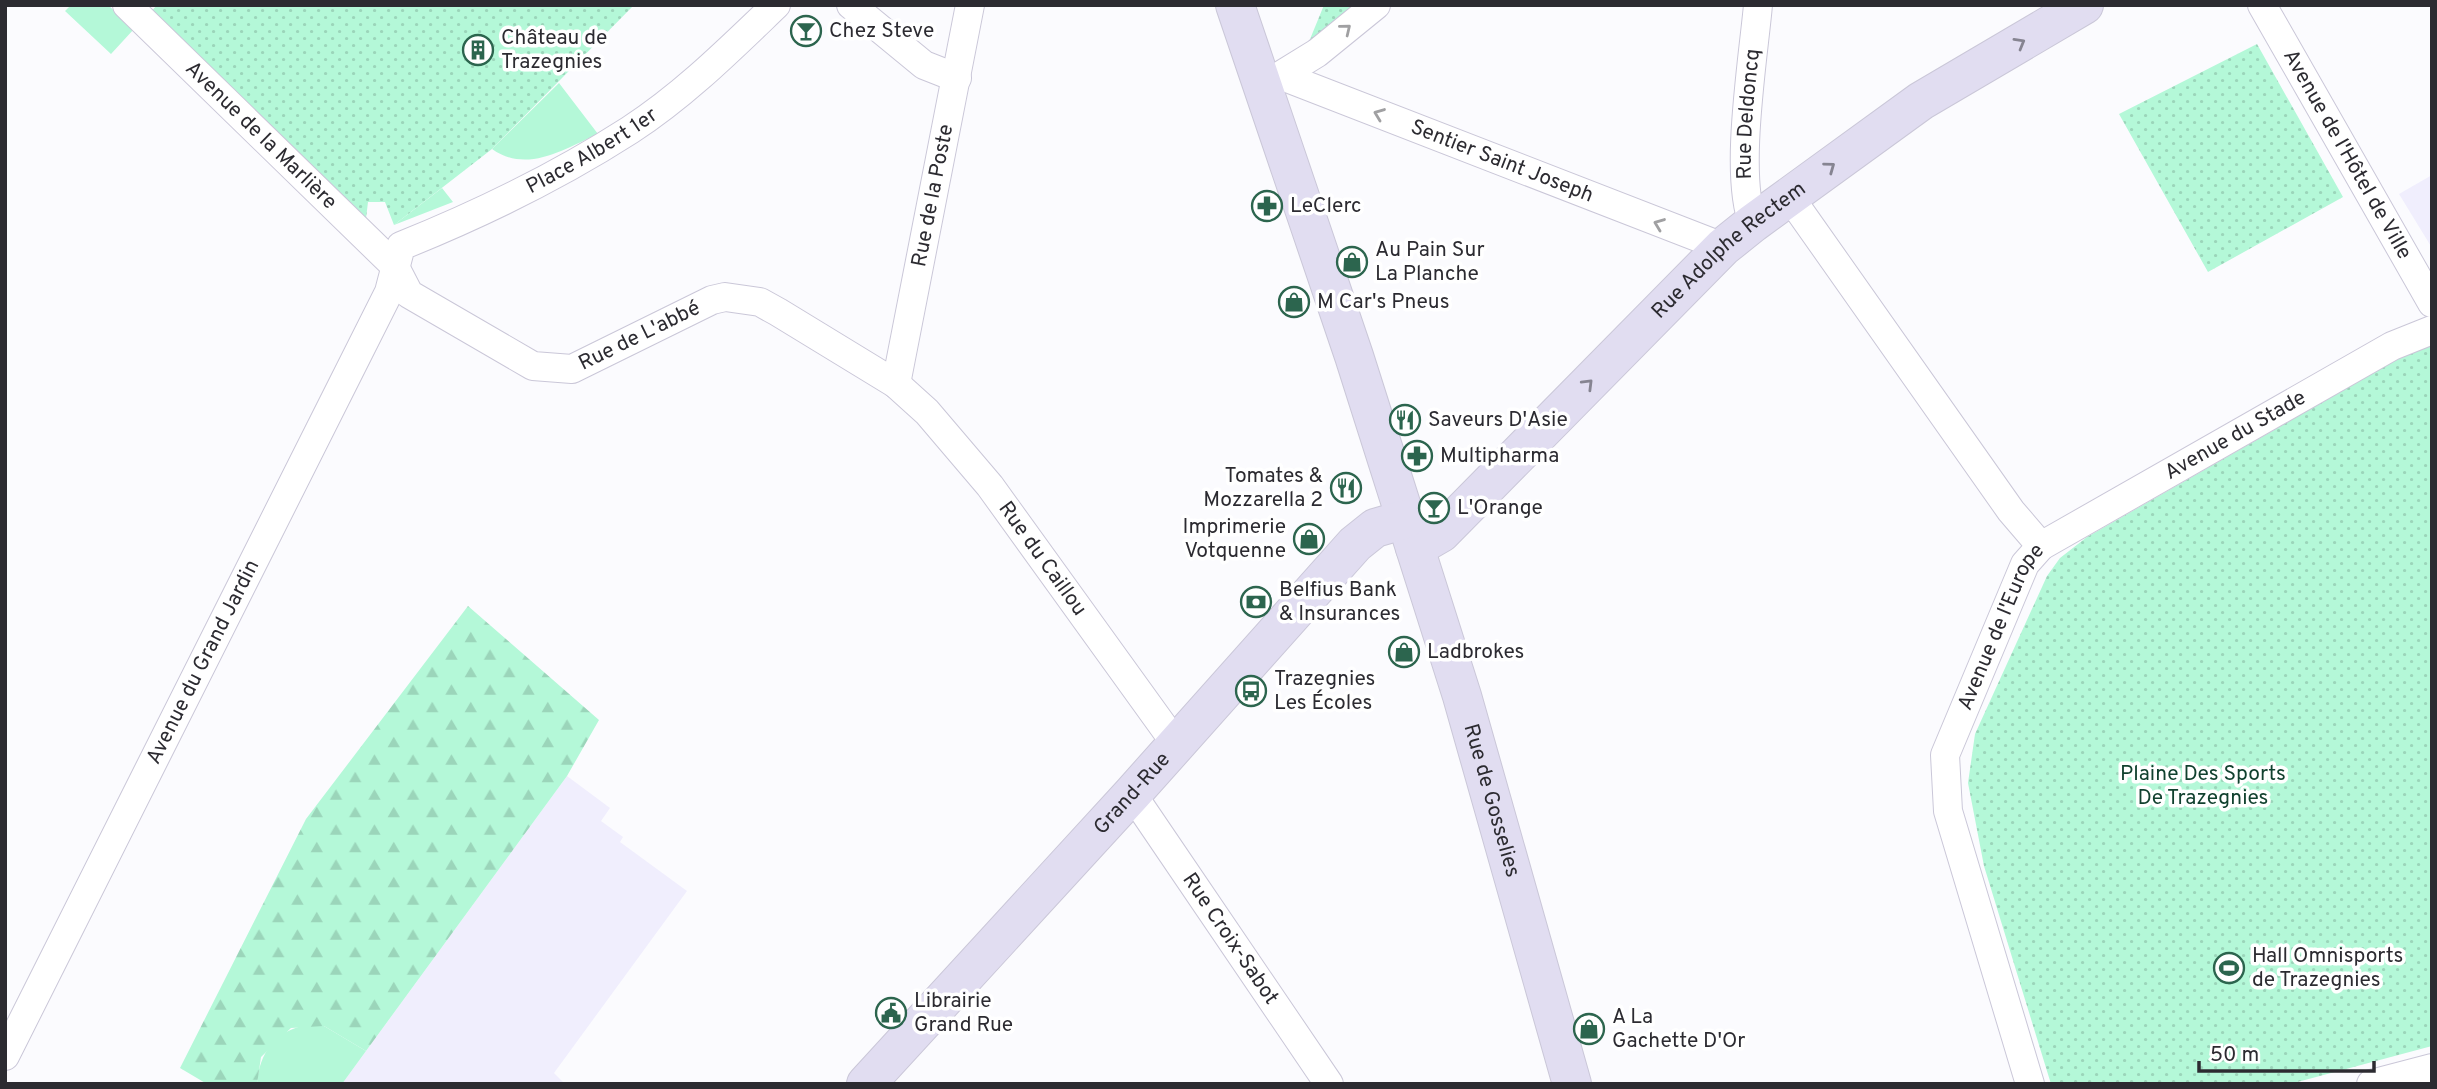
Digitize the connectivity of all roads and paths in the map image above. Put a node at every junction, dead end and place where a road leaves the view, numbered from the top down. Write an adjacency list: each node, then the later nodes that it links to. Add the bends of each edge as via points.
1 (127, 5): 15 (street, Avenue de la Marlière)
2 (776, 5): 15 (street, Place Albert 1er, via 710,69 631,130 471,217 401,246)
3 (851, 5): 10 (street, via 923,65)
4 (970, 5): 10 (street, Rue de la Poste)
5 (1235, 5): 11 (main road, Rue de Gosselies)
6 (1376, 5): 11 (street, one-way to 6, via 1317,53)
7 (1758, 5): 13 (street, Rue Deldoncq, via 1745,159 1746,206)
8 (2084, 5): 12 (main road, Rue Adolphe Rectem, one-way to 8, via 1921,101)
9 (2262, 5): 16 (street, Avenue de l'Hôtel de Ville)
10 (957, 78): 18 (street, Rue de la Poste)
11 (1271, 81): 14 (street, Sentier Saint Joseph, one-way to 11); 19 (main road, Rue de Gosselies)
12 (1789, 196): 13 (main road, Rue Adolphe Rectem); 20 (street, Avenue de l'Europe, via 2011,511)
13 (1752, 223): 14 (main road, Rue Adolphe Rectem)
14 (1723, 247): 19 (main road, Rue Adolphe Rectem, one-way to 14, via 1441,533)
15 (394, 265): 18 (street, Rue de L'abbé, via 409,294 533,366 572,369 712,300 740,297 769,307); 23 (street, Avenue du Grand Jardin, via 389,292)
16 (2432, 303)
17 (2432, 330): 20 (street, Avenue du Stade, via 2392,346)
18 (896, 384): 21 (street, Rue du Caillou, via 928,412 990,486)
19 (1411, 534): 21 (main road, Grand-Rue, via 1375,528 1355,544); 27 (main road, Rue de Gosselies)
20 (2041, 546): 28 (street, Avenue de l'Europe, via 2025,565 1945,755 1948,811)
21 (1176, 744): 22 (main road, Grand-Rue)
22 (1132, 794): 25 (main road, Grand-Rue); 26 (street, Rue Croix-Sabot)
23 (5, 1056)
24 (2432, 1068): 29 (street)
25 (866, 1084)
26 (1329, 1084)
27 (1572, 1084)
28 (2030, 1084)
29 (2371, 1084)

